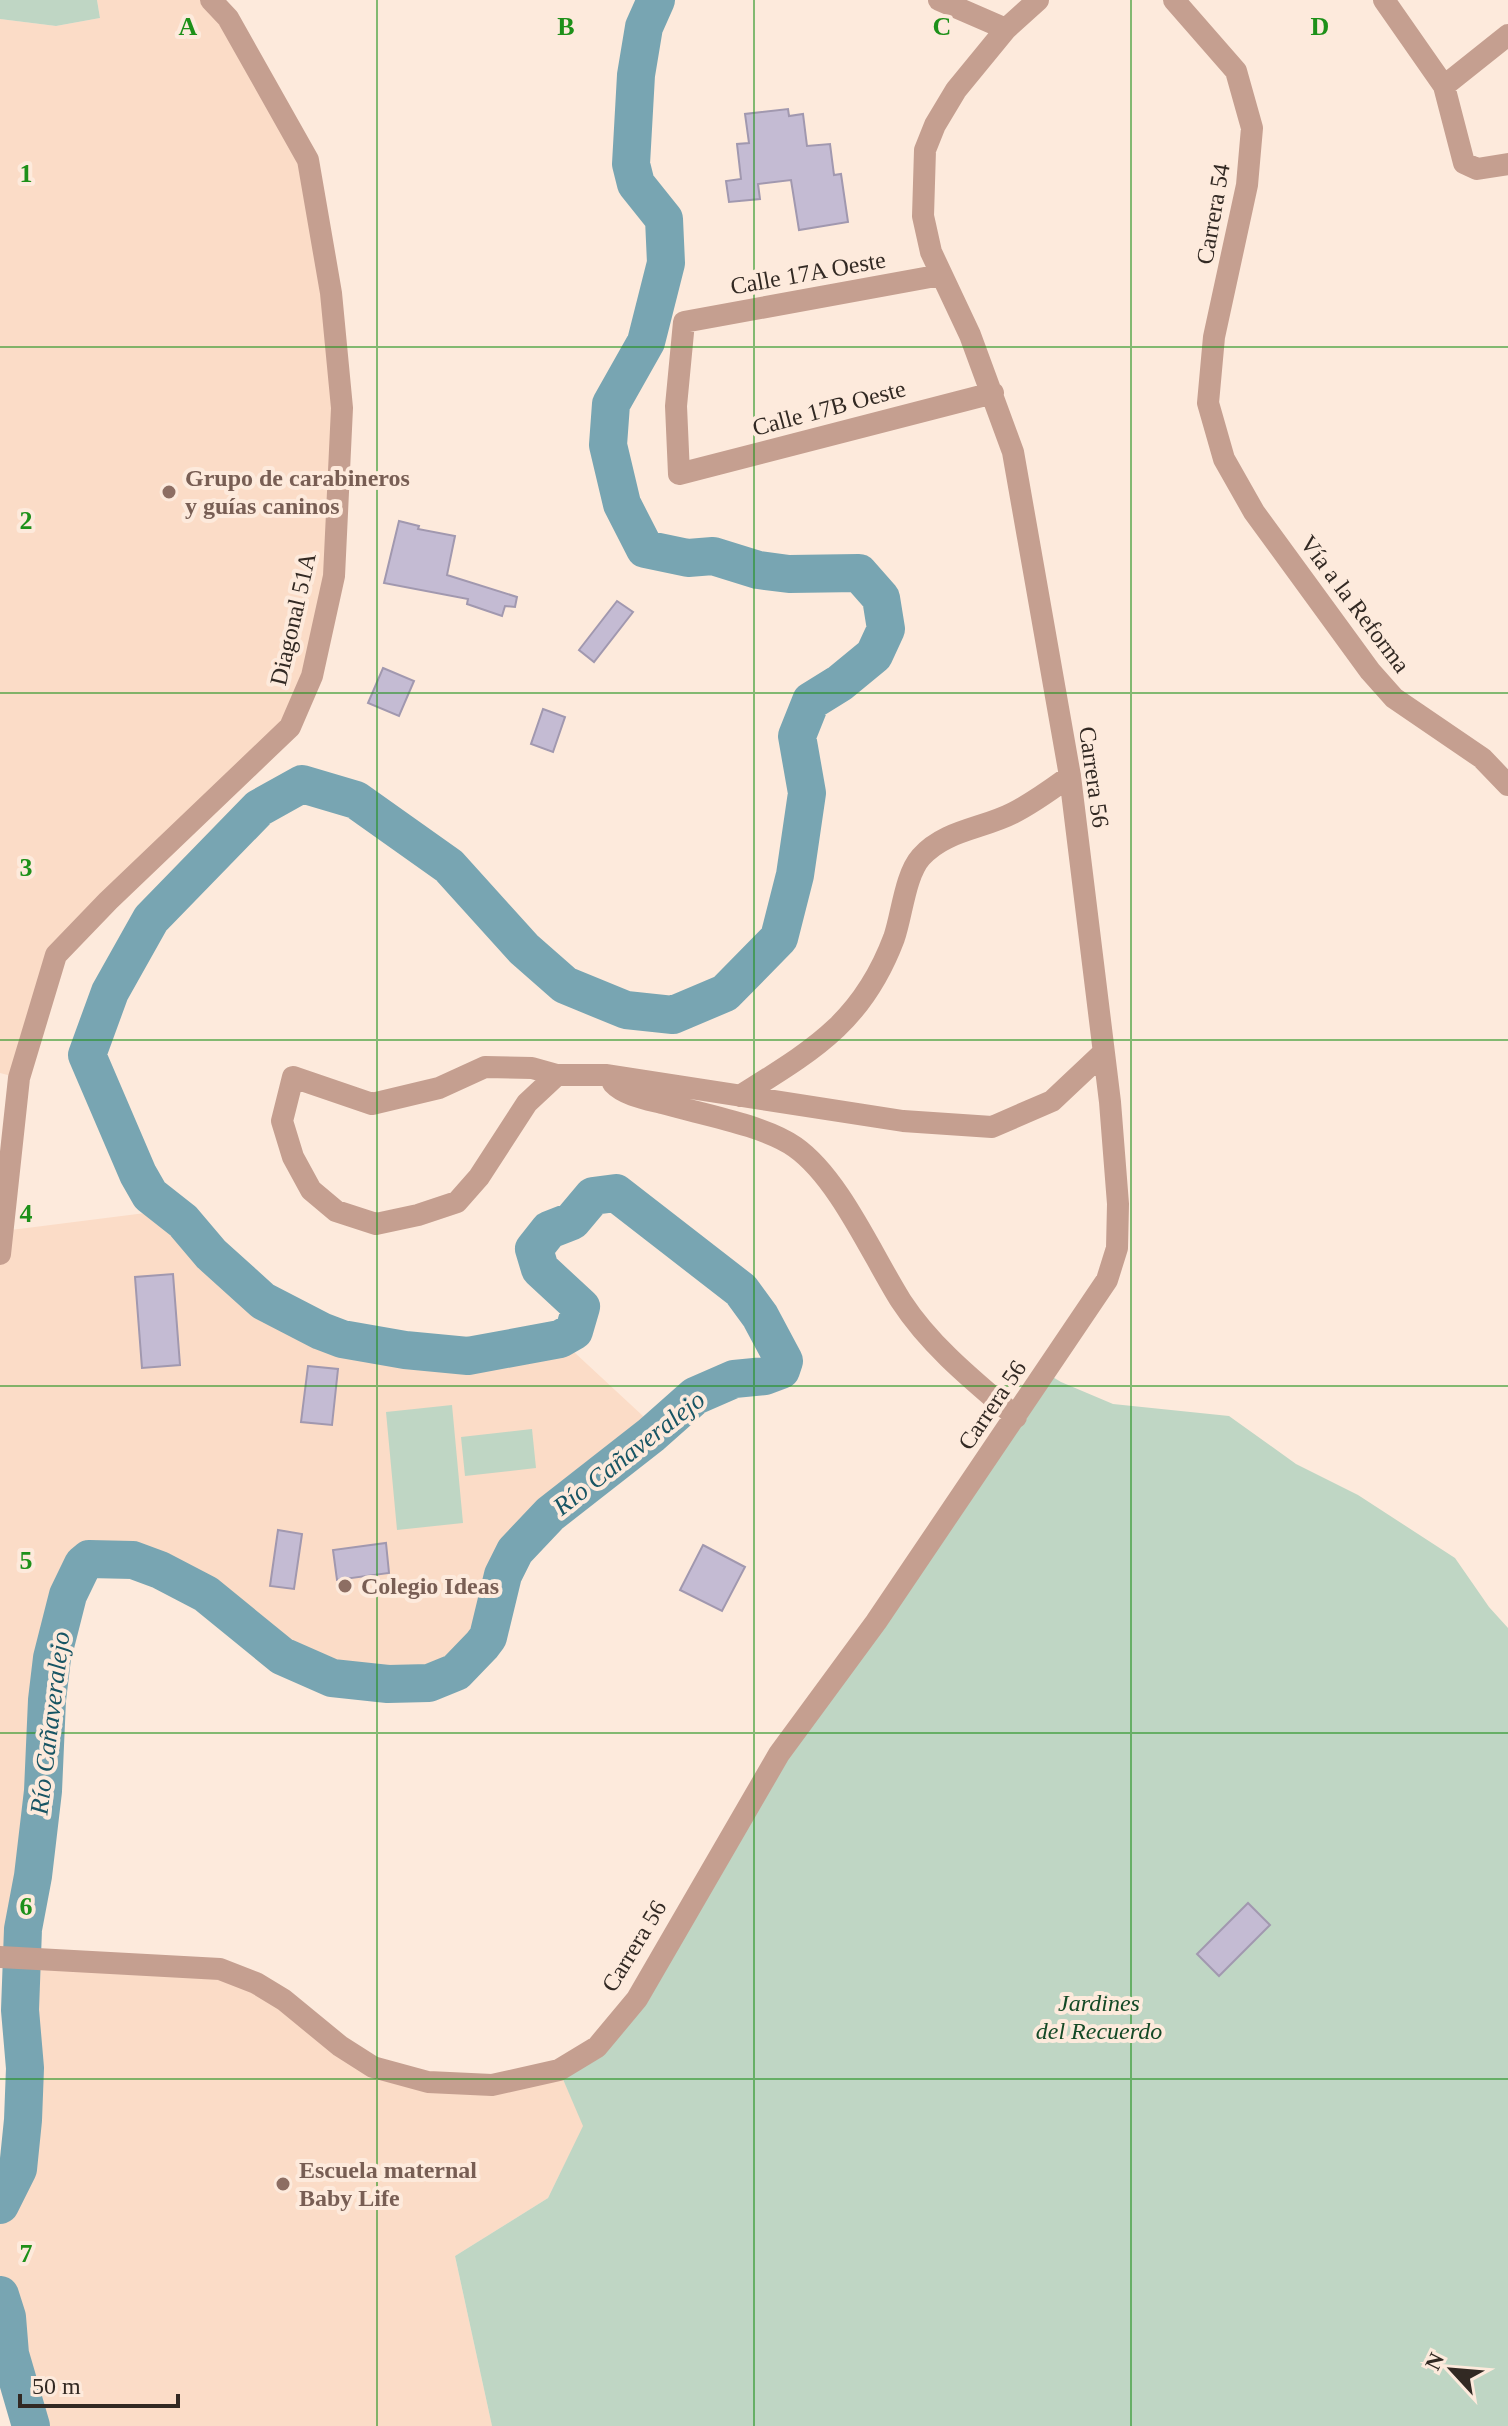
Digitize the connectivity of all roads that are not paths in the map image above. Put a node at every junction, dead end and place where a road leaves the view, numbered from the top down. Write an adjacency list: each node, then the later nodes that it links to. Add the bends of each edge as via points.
1 (211, 0): 20 (street, Diagonal 51A, via 228,18 308,160 331,293 342,408 334,576 312,676 290,727 56,955 19,1078)
2 (939, 0): 6 (street)
3 (1038, 0): 6 (street, Carrera 56)
4 (1174, 0): 12 (street, Carrera 54, via 1236,71 1252,128 1247,185 1214,337 1208,403)
5 (1384, 0): 8 (street)
6 (1006, 29): 10 (street, Carrera 56, via 956,90 925,150 923,216)
7 (1508, 35): 8 (street)
8 (1444, 86): 9 (street, via 1464,163 1477,169)
9 (1508, 164)
10 (941, 275): 11 (street, Carrera 56); 13 (street, Calle 17A Oeste, via 684,322 676,406)
11 (993, 393): 13 (street, Calle 17B Oeste); 14 (street, Carrera 56, via 1013,452)
12 (1224, 459): 15 (street, Vía a la Reforma, via 1254,512 1370,671 1394,698 1482,758)
13 (679, 474)
14 (1070, 776): 16 (street, Carrera 56); 19 (street, via 1012,814 934,844 917,861 878,977 852,1013 813,1050)
15 (1508, 785)
16 (1104, 1052): 19 (street, via 1052,1101 992,1127 903,1121); 21 (street, Carrera 56, via 1117,1248 1107,1280)
17 (557, 1075): 17 (street, via 532,1068 485,1067 439,1088 372,1104 293,1077 282,1121 311,1190 336,1211 376,1224 457,1202 527,1103); 18 (street)
18 (607, 1075): 19 (street); 21 (street, via 615,1086 640,1097 759,1130 794,1146 816,1166 903,1303 946,1357)
19 (740, 1096)
20 (0, 1254)
21 (1016, 1417): 22 (street, Carrera 56, via 779,1754 637,1999 597,2047 559,2070 492,2085 428,2082 373,2067 284,2000 220,1969)
22 (0, 1957)

